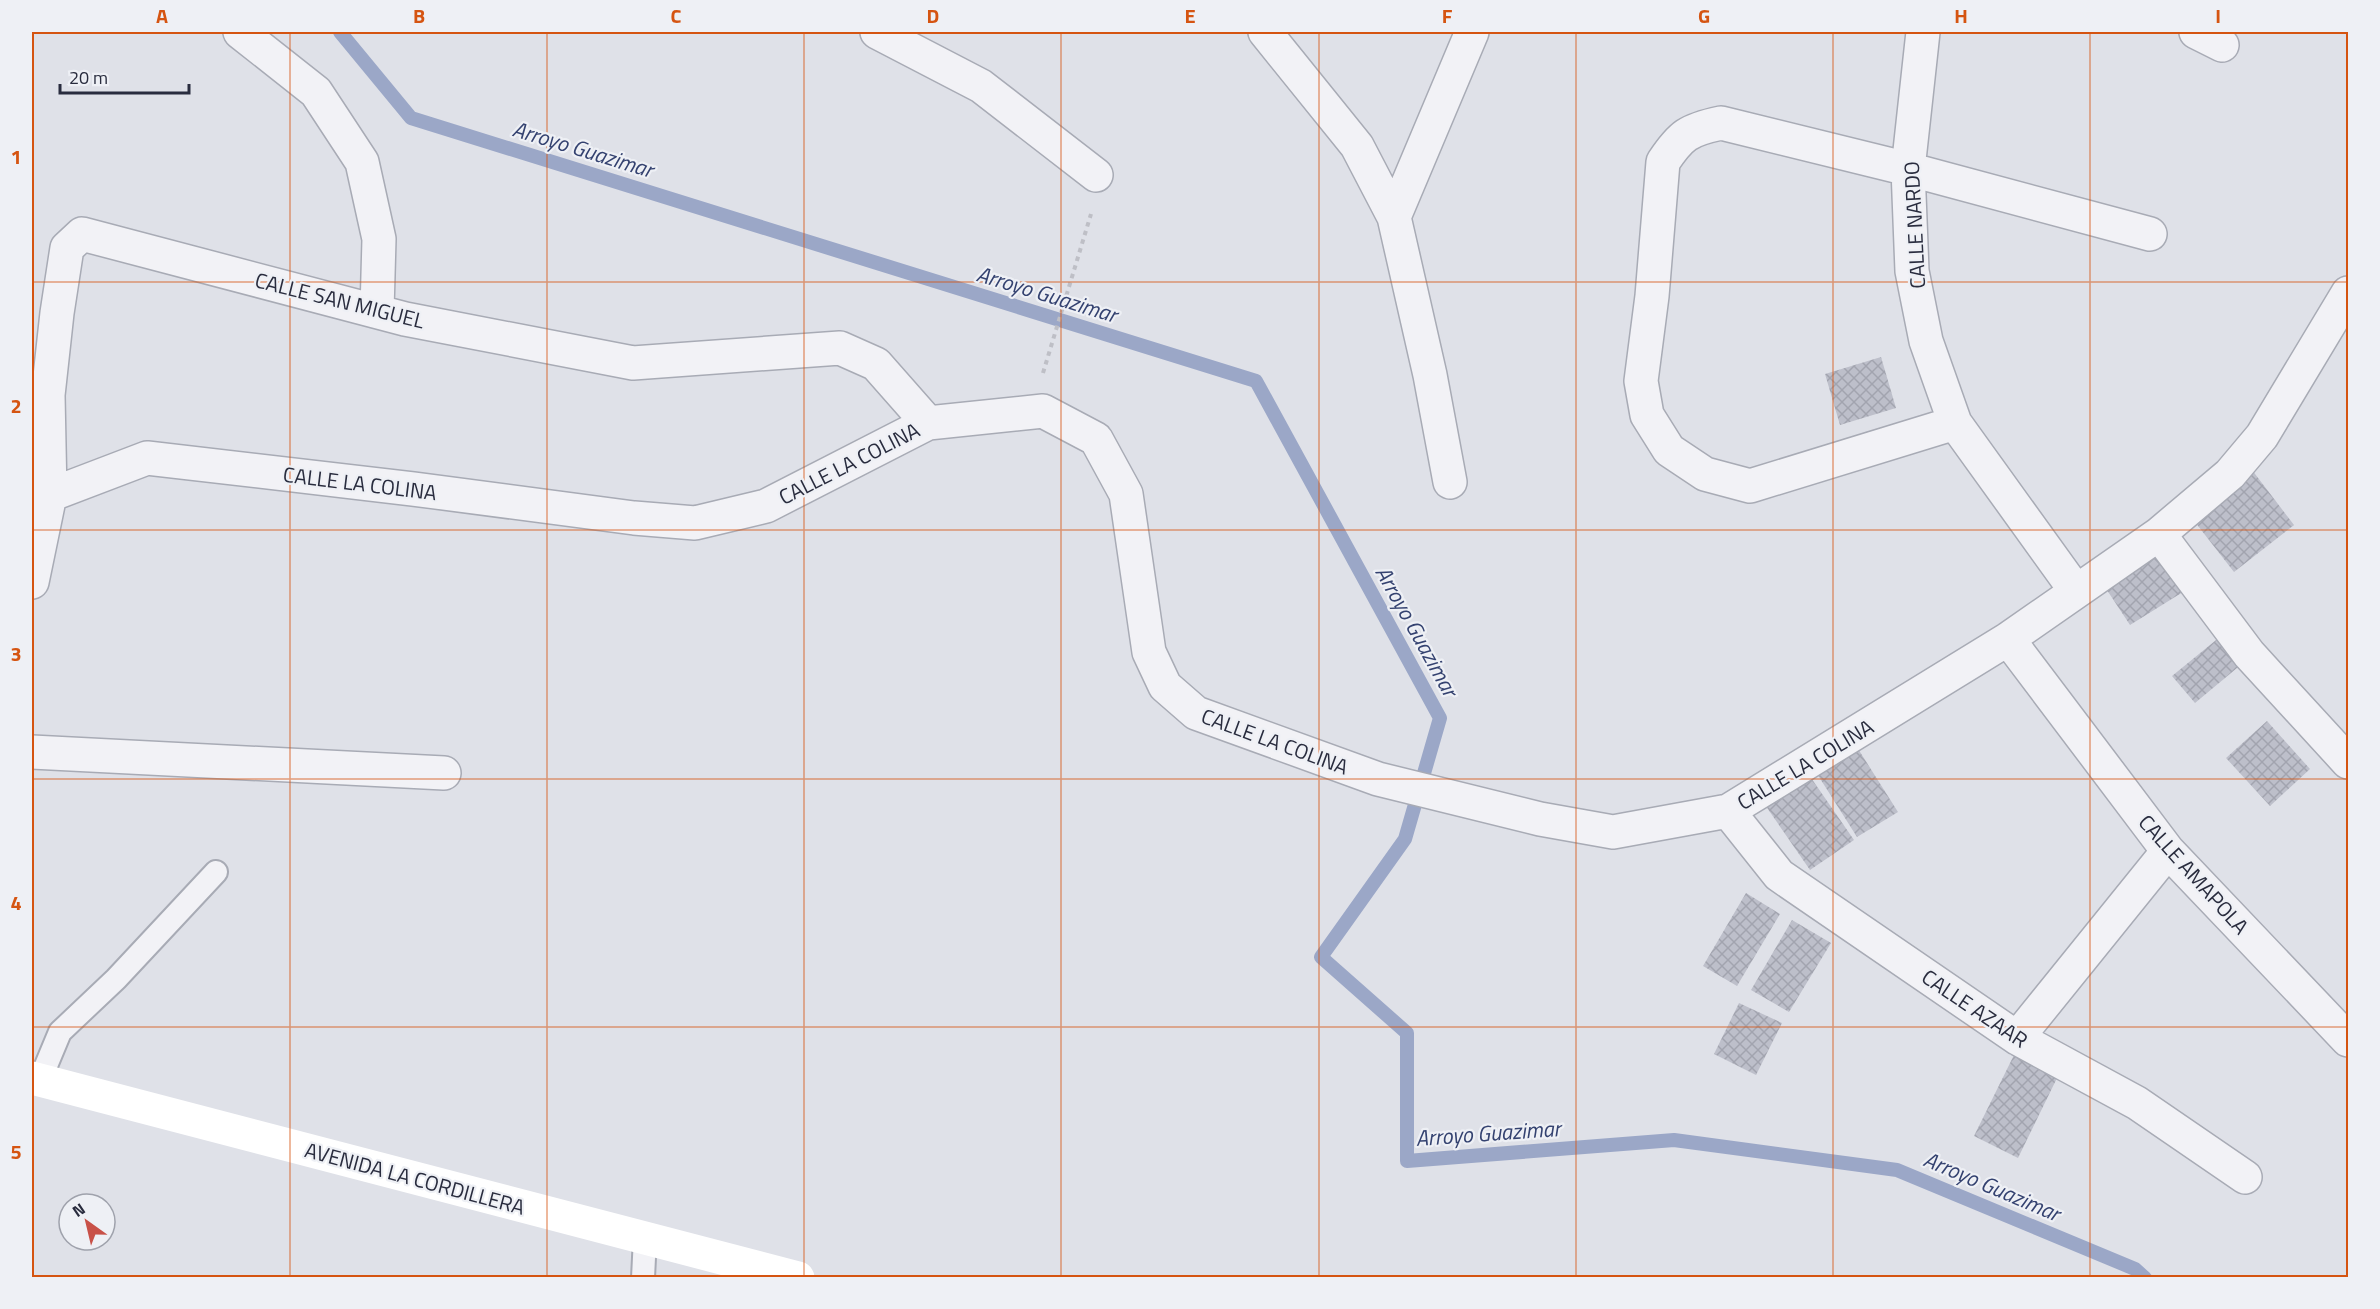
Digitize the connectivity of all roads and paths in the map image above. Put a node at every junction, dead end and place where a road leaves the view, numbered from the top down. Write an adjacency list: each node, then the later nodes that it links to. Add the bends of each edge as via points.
1 (240, 32): 11 (street, via 316,92 362,162 379,239)
2 (877, 32): 7 (street, via 981,86)
3 (1265, 32): 8 (street, via 1357,146)
4 (1472, 32): 8 (street)
5 (1923, 32): 6 (street, CALLE NARDO)
6 (1908, 169): 9 (street); 14 (street, CALLE NARDO, via 1912,271 1926,340); 14 (street, via 1721,123 1694,128 1675,144 1663,162 1641,381 1647,415 1669,450 1705,474 1750,486)
7 (1096, 175): 12 (path, via 1102,192 1091,215)
8 (1394, 217): 15 (street)
9 (2150, 234)
10 (2349, 293): 17 (street, CALLE LA COLINA, via 2262,436 2230,474)
11 (377, 311): 13 (street, CALLE SAN MIGUEL, via 633,363 840,348 876,364); 16 (street, CALLE SAN MIGUEL, via 82,234 67,248 57,312 48,395)
12 (1032, 411): 13 (street, CALLE LA COLINA); 24 (street, CALLE LA COLINA, via 1043,411 1096,439 1126,494 1149,652 1166,686 1196,713 1378,779 1540,819 1613,832)
13 (928, 423): 16 (street, CALLE LA COLINA, via 766,506 695,523 147,458)
14 (1955, 423): 19 (street, CALLE NARDO)
15 (1450, 482)
16 (50, 495): 18 (street, CALLE SAN MIGUEL)
17 (2159, 534): 19 (street, CALLE LA COLINA); 22 (street, via 2249,654)
18 (32, 582)
19 (2076, 591): 20 (street, CALLE LA COLINA)
20 (2008, 639): 24 (street, CALLE LA COLINA); 25 (street, CALLE AMAPOLA)
21 (32, 752): 23 (street)
22 (2349, 762)
23 (444, 773)
24 (1728, 811): 27 (street, CALLE AZAAR, via 1779,875)
25 (2168, 851): 27 (street); 28 (street, CALLE AMAPOLA)
26 (216, 872): 29 (lane, via 116,979 60,1032)
27 (2017, 1038): 30 (street, CALLE AZAAR, via 2137,1103)
28 (2349, 1040)
29 (36, 1079): 31 (main road, AVENIDA LA CORDILLERA)
30 (2245, 1177)
31 (645, 1238): 32 (lane); 33 (main road, AVENIDA LA CORDILLERA)
32 (643, 1278)
33 (798, 1278)

